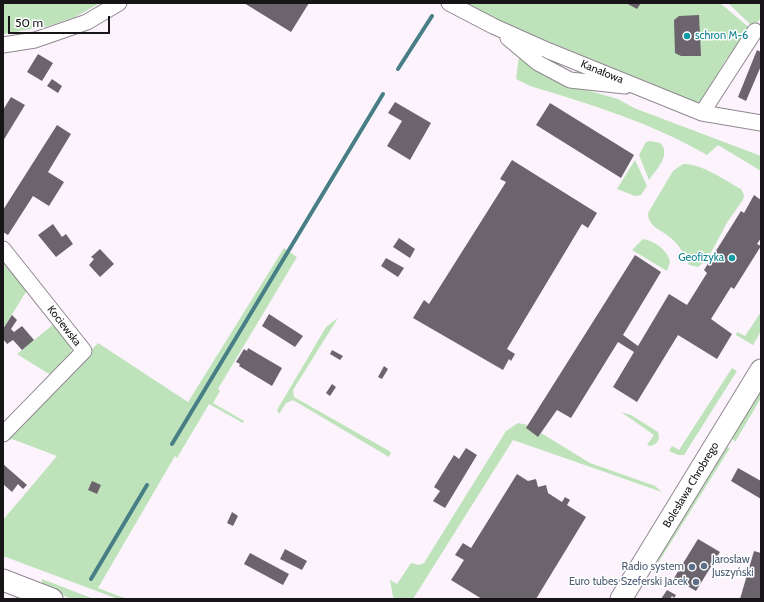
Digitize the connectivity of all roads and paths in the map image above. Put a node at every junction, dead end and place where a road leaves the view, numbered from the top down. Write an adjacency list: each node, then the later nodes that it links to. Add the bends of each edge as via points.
1 (119, 3): 4 (street, via 87,22 35,40)
2 (449, 3): 5 (street, Kanałowa, via 549,51)
3 (755, 31): 5 (street)
4 (3, 44)
5 (702, 113): 6 (street, Kanałowa)
6 (761, 123)
7 (3, 248): 9 (street, Kociewska, via 84,351)
8 (761, 370): 12 (street, Bolesława Chrobrego)
9 (3, 434)
10 (3, 580): 11 (street)
11 (52, 599)
12 (621, 599)

